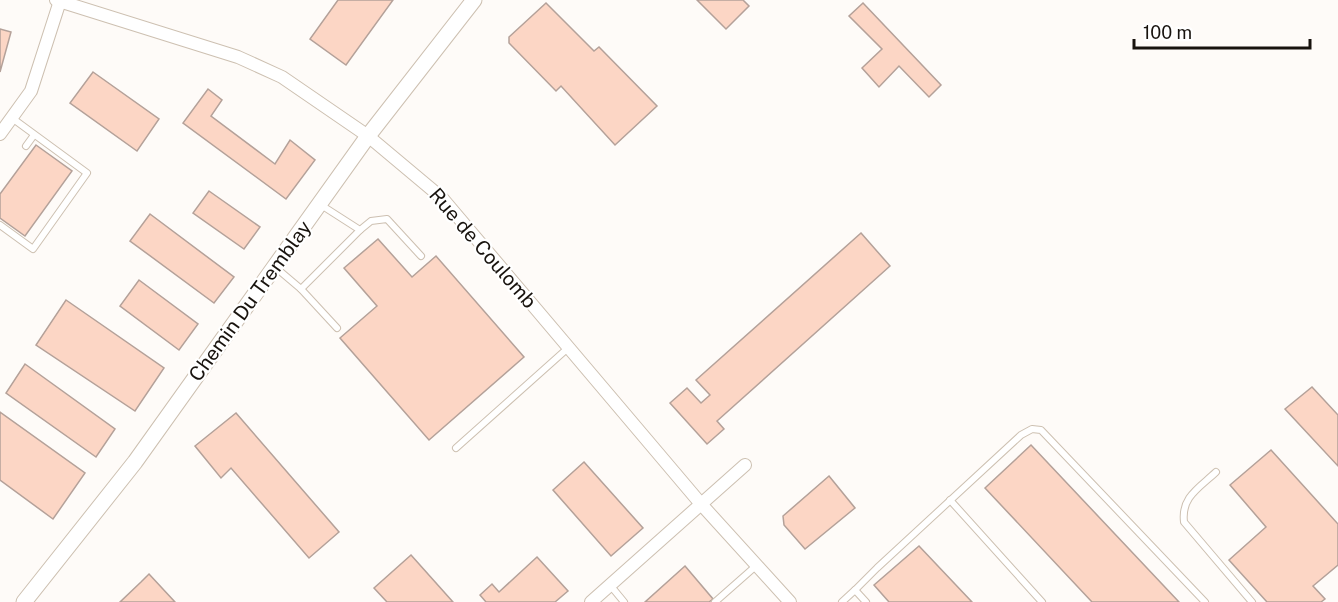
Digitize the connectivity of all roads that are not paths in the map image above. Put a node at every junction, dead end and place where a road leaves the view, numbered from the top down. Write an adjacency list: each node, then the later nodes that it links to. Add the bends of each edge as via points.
1 (474, 0): 6 (street, Chemin Du Tremblay)
2 (58, 1): 3 (street, via 31,92); 6 (street, Rue de Coulomb, via 238,57 282,78)
3 (12, 118): 4 (street); 5 (lane)
4 (0, 134)
5 (34, 135): 7 (lane); 9 (lane, via 87,173 33,249)
6 (368, 136): 8 (street, Chemin Du Tremblay); 15 (street, Rue de Coulomb, via 442,198)
7 (26, 146)
8 (319, 204): 10 (lane); 12 (street, Chemin Du Tremblay)
9 (0, 225)
10 (360, 230): 11 (lane, via 371,221 387,219); 13 (lane)
11 (421, 256)
12 (274, 267): 13 (lane); 24 (street, Chemin Du Tremblay, via 135,462)
13 (301, 289): 14 (lane)
14 (337, 328)
15 (568, 347): 16 (lane); 20 (street, Rue de Coulomb)
16 (456, 448)
17 (745, 465): 20 (street)
18 (1216, 472): 33 (lane, via 1185,502 1184,522)
19 (950, 500): 23 (lane); 31 (lane); 32 (lane, via 1021,435 1032,429 1041,430)
20 (701, 504): 21 (street, Rue de Coulomb); 22 (street)
21 (757, 565): 27 (lane); 28 (street, Rue de Coulomb)
22 (610, 585): 25 (street); 26 (lane)
23 (855, 590): 29 (lane); 30 (lane)
24 (24, 602)
25 (591, 602)
26 (624, 602)
27 (715, 602)
28 (790, 602)
29 (842, 602)
30 (866, 602)
31 (1042, 602)
32 (1205, 602)
33 (1252, 602)

